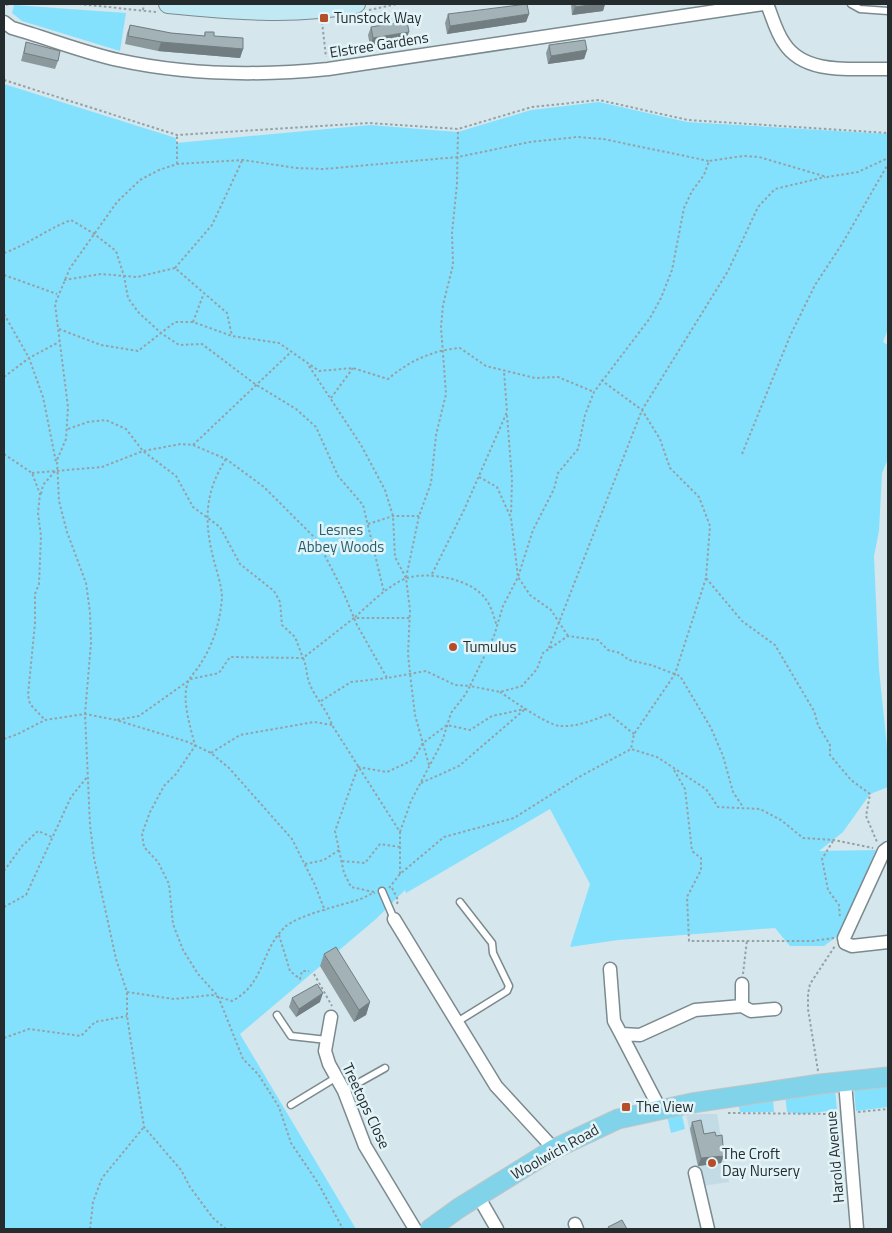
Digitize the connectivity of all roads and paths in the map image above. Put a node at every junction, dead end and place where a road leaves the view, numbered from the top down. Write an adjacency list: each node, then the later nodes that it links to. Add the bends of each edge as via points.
1 (78, 4): 7 (path)
2 (144, 4): 8 (path)
3 (169, 4): 4 (main road, via 266,11 314,10)
4 (356, 4)
5 (765, 4): 12 (street, via 783,43 803,62 821,67); 13 (street, Elstree Gardens)
6 (851, 4): 9 (lane, via 860,10)
7 (134, 10)
8 (143, 10)
9 (888, 11)
10 (4, 22): 13 (street, Elstree Gardens, via 12,28 118,60 194,71 283,74)
11 (322, 22): 13 (path)
12 (888, 68)
13 (328, 69)
14 (4, 80): 17 (path)
15 (458, 130): 16 (path, via 532,107 599,100 688,120); 17 (path, via 369,123); 18 (path)
16 (888, 133)
17 (177, 136): 22 (path)
18 (458, 156): 20 (path, via 324,169); 21 (path, via 577,137); 39 (path, via 452,265 443,306)
19 (888, 158): 24 (path, via 858,172)
20 (243, 160): 22 (path); 27 (path, via 212,224)
21 (709, 161): 24 (path, via 760,157); 46 (path, via 684,208 672,270 661,298 636,337)
22 (177, 164): 25 (path, via 148,175 128,189)
23 (888, 164): 56 (path, via 815,285 790,336)
24 (827, 177): 50 (path, via 775,189 758,207 728,271)
25 (93, 233): 26 (path, via 71,220 26,245); 29 (path, via 116,251); 30 (path)
26 (4, 253)
27 (175, 268): 29 (path, via 137,277); 31 (path)
28 (4, 274): 32 (path)
29 (124, 276): 30 (path, via 101,274); 36 (path, via 128,298)
30 (64, 280): 32 (path)
31 (204, 293): 34 (path); 37 (path, via 227,313)
32 (57, 294): 35 (path, via 55,304)
33 (4, 314): 41 (path)
34 (193, 322): 36 (path, via 175,322); 37 (path)
35 (59, 330): 36 (path, via 101,345 138,351); 38 (path)
36 (161, 333): 47 (path, via 179,345 202,344)
37 (232, 336): 40 (path, via 278,343)
38 (59, 342): 41 (path); 52 (path, via 66,380)
39 (442, 349): 43 (path, via 404,365 388,379); 44 (path, via 460,348 486,366); 63 (path, via 446,394 436,435 430,483)
40 (291, 351): 42 (path); 47 (path)
41 (29, 358): 45 (path); 58 (path, via 43,397)
42 (308, 364): 43 (path, via 319,371); 49 (path)
43 (353, 368): 49 (path)
44 (504, 370): 48 (path, via 535,378 558,377); 51 (path)
45 (4, 377)
46 (601, 380): 48 (path); 50 (path)
47 (255, 384): 53 (path); 66 (path, via 296,409 316,427 338,476 363,505)
48 (594, 392): 68 (path, via 578,449 558,473 554,489 532,530)
49 (330, 400): 62 (path, via 365,453 385,490)
50 (642, 410): 70 (path, via 660,440 670,468 698,497 710,526); 74 (path)
51 (507, 412): 60 (path); 65 (path)
52 (67, 429): 54 (path, via 106,420 126,429); 58 (path)
53 (193, 445): 54 (path, via 172,445); 57 (path)
54 (143, 451): 58 (path, via 102,467); 64 (path, via 176,476 193,507)
55 (4, 454): 59 (path)
56 (742, 454)
57 (226, 459): 64 (path, via 214,477); 72 (path, via 264,487 317,540)
58 (57, 469): 59 (path); 61 (path, via 43,485); 87 (path, via 64,522 89,598 91,643)
59 (32, 472): 61 (path)
60 (478, 477): 65 (path, via 497,487); 67 (path)
61 (40, 494): 88 (path, via 39,584 35,594 36,624 28,695 30,704)
62 (393, 516): 63 (path); 66 (path); 69 (path, via 395,557)
63 (419, 516): 69 (path)
64 (207, 518): 78 (path, via 220,527 240,564 274,591 280,602 282,625 295,637); 81 (path, via 209,543 222,596 217,630)
65 (511, 518): 68 (path)
66 (368, 524): 71 (path)
67 (432, 574): 69 (path); 75 (path, via 468,584 487,599)
68 (518, 577): 74 (path, via 530,595 551,610); 75 (path)
69 (406, 578): 71 (path); 73 (path)
70 (706, 578): 80 (path); 106 (path, via 742,621 775,645 814,711 830,745 830,755 851,780 870,794 866,816 880,849)
71 (384, 592): 72 (path)
72 (354, 618): 73 (path); 78 (path); 82 (path)
73 (410, 618): 79 (path)
74 (558, 624): 76 (path); 77 (path)
75 (497, 626): 83 (path)
76 (568, 636): 77 (path); 80 (path, via 598,640 608,650 629,660)
77 (549, 648): 84 (path, via 543,653 530,679 522,686)
78 (303, 658): 81 (path, via 230,656 219,673); 85 (path, via 309,682)
79 (410, 674): 82 (path); 83 (path, via 426,671 455,685); 94 (path, via 415,715)
80 (675, 674): 92 (path); 103 (path, via 685,683 711,728 723,756 732,792)
81 (191, 678): 89 (path, via 139,716); 95 (path, via 187,699)
82 (387, 678): 85 (path, via 351,682)
83 (470, 686): 84 (path); 91 (path, via 451,713)
84 (500, 692): 86 (path)
85 (321, 701): 90 (path)
86 (526, 709): 91 (path, via 492,716 470,730); 92 (path, via 559,726 585,723 609,714); 102 (path, via 459,766)
87 (85, 714): 88 (path); 89 (path); 101 (path)
88 (45, 720): 93 (path)
89 (116, 720): 95 (path)
90 (332, 725): 97 (path, via 314,722 271,728 240,736); 99 (path)
91 (447, 726): 94 (path); 98 (path)
92 (634, 734): 96 (path)
93 (4, 739)
94 (423, 743): 98 (path); 99 (path, via 412,760 387,772)
95 (195, 746): 97 (path); 129 (path, via 164,786 142,834 144,847 158,862 169,884 172,924 183,950 198,974)
96 (631, 749): 100 (path, via 657,757); 113 (path, via 514,818 444,837)
97 (211, 753): 111 (path, via 229,768 292,839)
98 (429, 765): 102 (path)
99 (358, 767): 104 (path); 108 (path, via 335,831)
100 (674, 770): 103 (path, via 706,789 718,806); 122 (path, via 685,789 692,851 701,858 702,870 687,897 689,942)
101 (88, 776): 105 (path, via 71,797); 128 (path, via 94,858 116,959)
102 (421, 783): 104 (path)
103 (743, 807): 106 (path, via 760,809 782,820 803,838)
104 (400, 832): 107 (path)
105 (52, 837): 112 (path, via 38,831); 116 (path, via 26,895)
106 (834, 840): 118 (path, via 822,859 828,890 840,905)
107 (400, 847): 110 (path, via 380,844 366,863); 113 (path)
108 (340, 850): 110 (path); 111 (path, via 324,860)
109 (886, 850): 121 (street)
110 (342, 860): 114 (path, via 351,887)
111 (306, 864): 117 (path)
112 (4, 871)
113 (400, 874): 114 (path, via 392,887)
114 (379, 892): 117 (path); 119 (lane)
115 (460, 902): 135 (lane, via 492,943 493,953 509,986 507,992)
116 (4, 907)
117 (325, 911): 120 (path, via 294,921)
118 (840, 918)
119 (394, 919): 135 (street)
120 (279, 935): 125 (path, via 290,971 300,979 302,971); 129 (path, via 253,984 244,994 232,1001)
121 (844, 938): 122 (path); 123 (street, via 852,946); 143 (path, via 832,949 810,984 808,994)
122 (747, 940): 127 (path)
123 (888, 942)
124 (610, 969): 136 (street, via 614,1021)
125 (309, 971)
126 (314, 974): 134 (path, via 333,1005)
127 (742, 984): 130 (street)
128 (127, 992): 129 (path, via 174,999); 133 (path)
129 (218, 996): 156 (path, via 243,1059 258,1074 279,1107 291,1142 318,1182)
130 (742, 1006): 131 (street, via 751,1011); 136 (street, via 695,1010 640,1035)
131 (775, 1009)
132 (277, 1015): 138 (lane, via 291,1036)
133 (127, 1016): 137 (path, via 95,1022 81,1036 29,1029); 150 (path)
134 (331, 1017): 138 (street, Treetops Close)
135 (457, 1022): 151 (street, via 496,1086)
136 (621, 1034): 146 (street)
137 (4, 1038)
138 (327, 1040): 141 (street, Treetops Close, via 326,1058)
139 (385, 1068): 144 (lane)
140 (888, 1076): 142 (main road, Woolwich Road)
141 (337, 1078): 144 (street, Treetops Close); 145 (lane)
142 (845, 1082): 143 (main road, Woolwich Road); 149 (street, Harold Avenue)
143 (820, 1084): 146 (main road, Woolwich Road)
144 (344, 1091): 157 (street, Treetops Close, via 365,1146)
145 (291, 1105)
146 (660, 1109): 151 (main road, Woolwich Road, via 618,1119)
147 (888, 1109): 149 (path)
148 (726, 1113): 149 (path)
149 (847, 1113): 161 (street, Harold Avenue)
150 (144, 1127): 154 (path, via 102,1178 93,1202); 155 (path, via 181,1170 213,1218)
151 (554, 1149): 153 (main road, Woolwich Road)
152 (695, 1173): 160 (street)
153 (478, 1196): 158 (main road, Woolwich Road); 159 (street)
154 (90, 1229)
155 (226, 1229)
156 (343, 1229)
157 (415, 1229)
158 (430, 1229)
159 (497, 1229)
160 (708, 1229)
161 (857, 1229)

